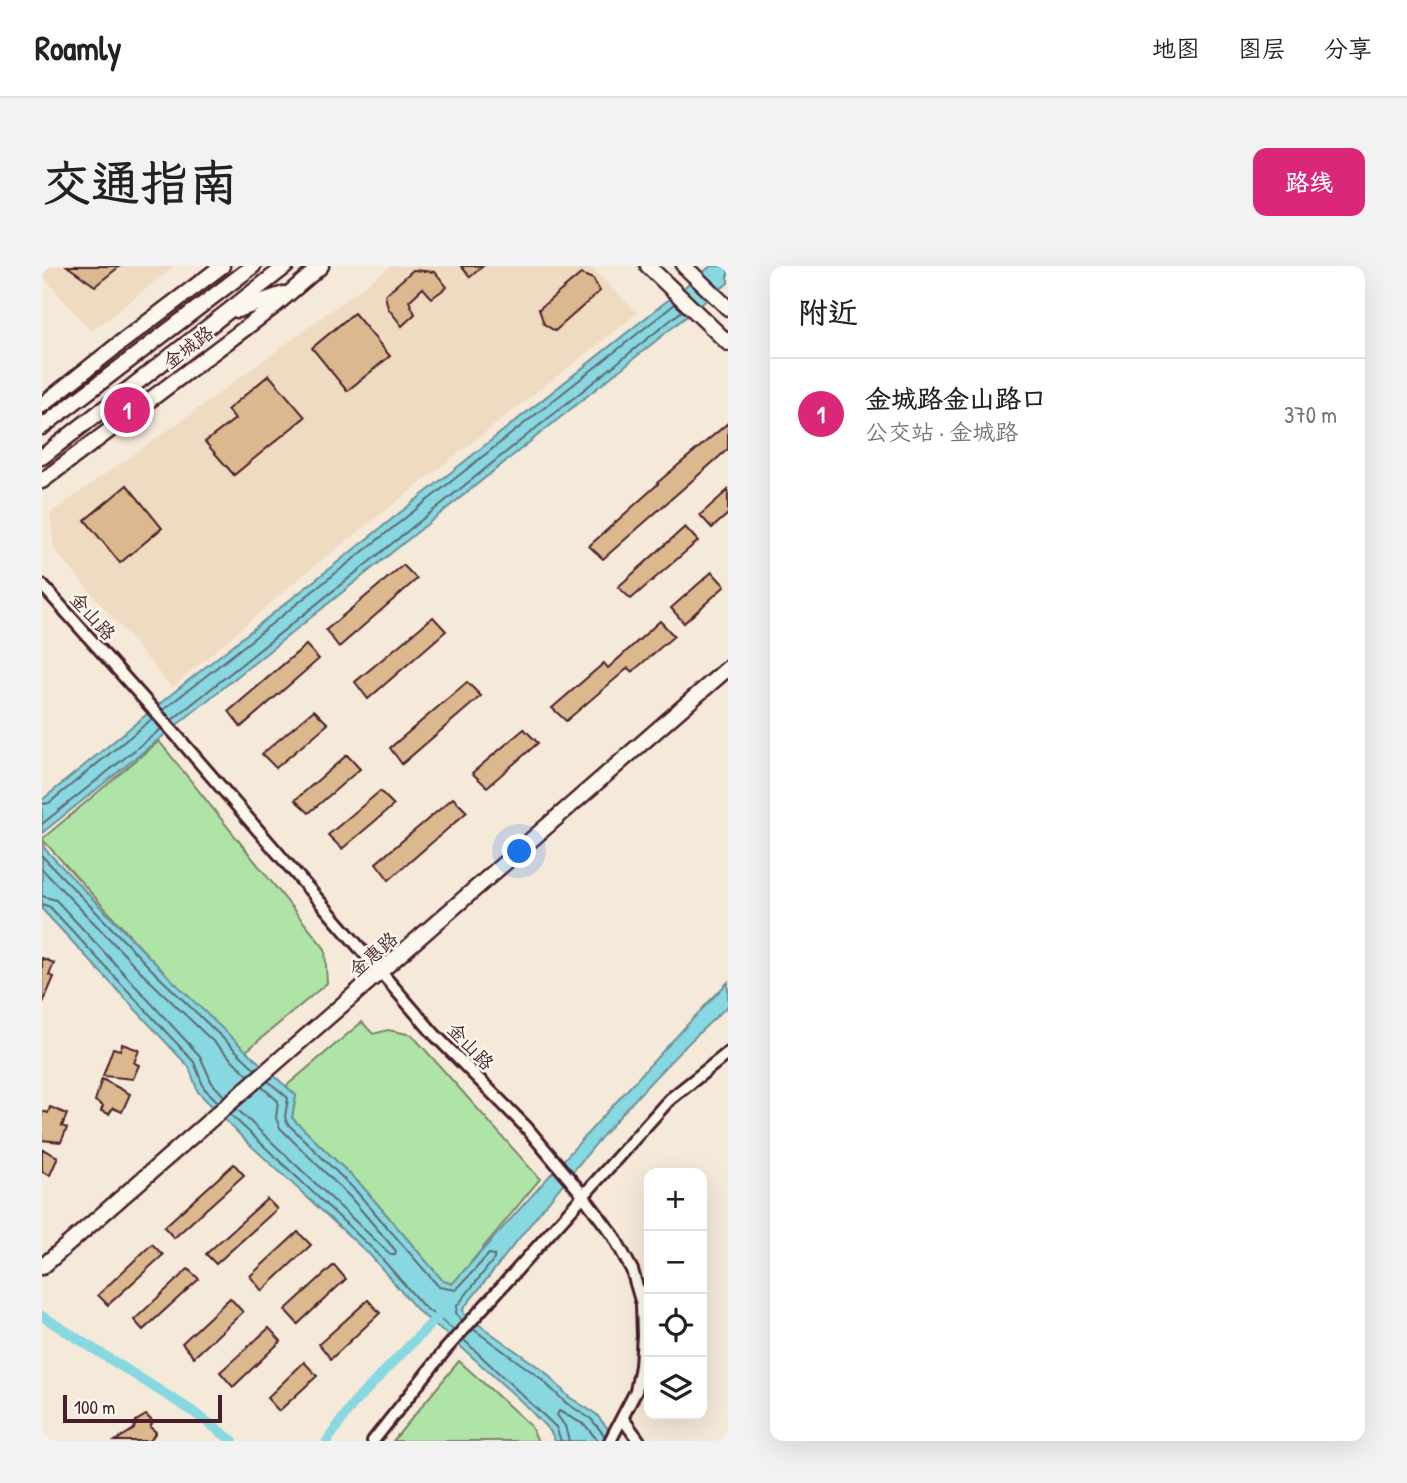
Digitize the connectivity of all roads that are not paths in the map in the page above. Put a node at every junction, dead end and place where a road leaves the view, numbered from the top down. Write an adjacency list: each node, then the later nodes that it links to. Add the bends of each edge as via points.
1 (222, 266): 12 (main road)
2 (253, 266): 9 (main road, 金城路)
3 (286, 266): 10 (main road, 金城路)
4 (321, 266): 7 (main road, 金城路)
5 (648, 266): 11 (main road)
6 (684, 266): 8 (main road)
7 (290, 292): 10 (main road); 16 (main road, 金城路)
8 (728, 308)
9 (196, 309): 12 (main road); 14 (main road, 金城路)
10 (225, 313): 15 (main road, 金城路)
11 (728, 343)
12 (118, 344): 13 (main road)
13 (42, 405)
14 (42, 427)
15 (42, 457)
16 (42, 481)
17 (42, 585): 19 (street, 金山路)
18 (728, 668): 19 (main road, 金惠路)
19 (382, 972): 21 (street, 金山路); 22 (main road, 金惠路)
20 (728, 1053): 21 (street, via 669,1100)
21 (581, 1192): 23 (street, 金山路, via 626,1258 642,1304 641,1366 636,1391); 24 (street)
22 (42, 1267)
23 (621, 1423): 25 (street, 金山路); 26 (street)
24 (373, 1441)
25 (610, 1441)
26 (639, 1441)

